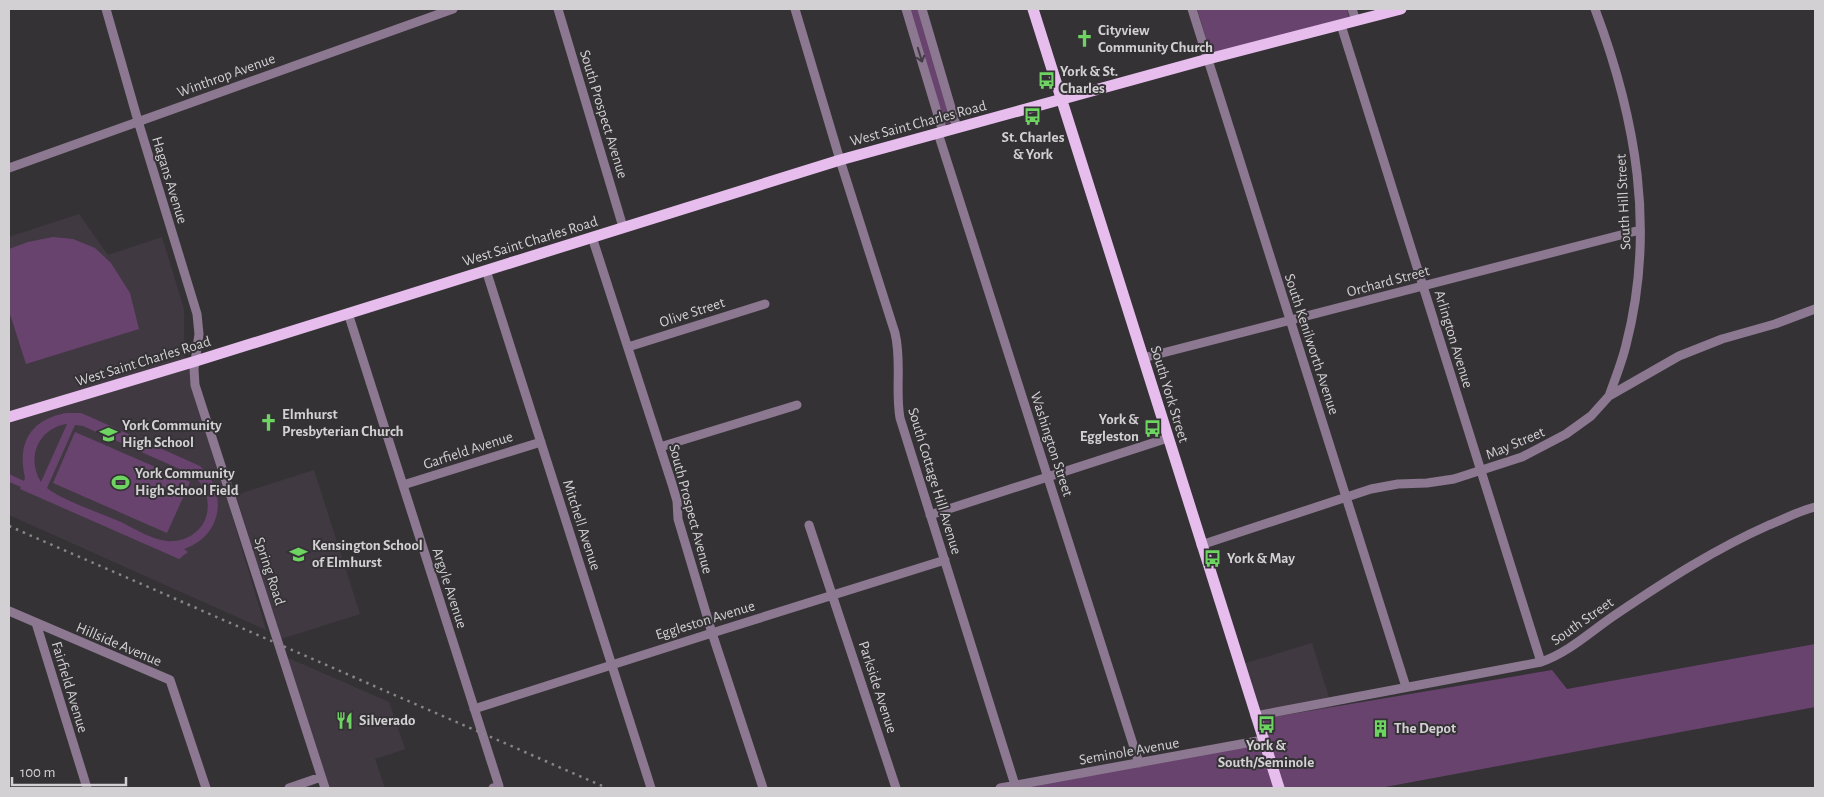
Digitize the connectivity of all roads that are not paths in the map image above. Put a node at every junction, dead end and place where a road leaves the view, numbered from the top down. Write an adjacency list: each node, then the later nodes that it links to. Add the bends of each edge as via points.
1 (106, 9): 16 (street, Hagans Avenue)
2 (453, 9): 16 (street, Winthrop Avenue)
3 (558, 9): 22 (street, South Prospect Avenue)
4 (795, 9): 20 (street, South Cottage Hill Avenue)
5 (906, 9): 18 (street, Washington Street, one-way to 18)
6 (922, 9): 17 (street)
7 (1033, 9): 15 (main road, South York Street)
8 (1192, 9): 14 (street, South Kenilworth Avenue)
9 (1352, 9): 12 (street)
10 (1401, 9): 12 (main road, West Saint Charles Road)
11 (1595, 9): 23 (street, South Hill Street, via 1617,71 1628,116 1636,162)
12 (1356, 21): 13 (main road, West Saint Charles Road)
13 (1341, 24): 14 (main road, West Saint Charles Road); 26 (street, Arlington Avenue)
14 (1208, 59): 15 (main road, West Saint Charles Road); 30 (street, South Kenilworth Avenue)
15 (1062, 100): 17 (main road, West Saint Charles Road); 32 (main road, South York Street)
16 (138, 121): 21 (street, Winthrop Avenue); 33 (street, Hagans Avenue, via 197,314)
17 (957, 128): 18 (main road, West Saint Charles Road)
18 (941, 133): 20 (main road, West Saint Charles Road); 41 (street, Washington Street)
19 (9, 156): 21 (street)
20 (840, 160): 22 (main road, West Saint Charles Road); 45 (street, South Cottage Hill Avenue, via 895,333 899,354 897,396 900,418)
21 (10, 167)
22 (623, 227): 24 (main road, West Saint Charles Road)
23 (1640, 230): 26 (street, Orchard Street); 34 (street, South Hill Street, via 1631,322)
24 (592, 237): 25 (main road, West Saint Charles Road); 31 (street, South Prospect Avenue)
25 (486, 270): 29 (main road, West Saint Charles Road); 38 (street, Mitchell Avenue)
26 (1423, 286): 30 (street, Orchard Street); 40 (street, Arlington Avenue)
27 (765, 304): 31 (street, Olive Street)
28 (1815, 308): 34 (street, May Street, via 1693,350)
29 (348, 313): 33 (main road, West Saint Charles Road); 42 (street, Argyle Avenue)
30 (1290, 320): 32 (street, Orchard Street); 43 (street, South Kenilworth Avenue)
31 (628, 347): 39 (street, South Prospect Avenue)
32 (1143, 358): 37 (main road, South York Street)
33 (196, 361): 36 (main road, West Saint Charles Road); 60 (street, Spring Road, via 195,386)
34 (1609, 396): 40 (street, May Street, via 1591,416 1566,434 1522,457)
35 (797, 405): 39 (street)
36 (9, 417)
37 (1168, 438): 41 (street); 47 (main road, South York Street)
38 (541, 442): 42 (street, Garfield Avenue); 54 (street, Mitchell Avenue)
39 (660, 447): 52 (street, South Prospect Avenue)
40 (1482, 472): 43 (street, May Street, via 1442,482 1385,486); 53 (street, Arlington Avenue)
41 (1049, 477): 45 (street); 59 (street, Washington Street)
42 (403, 485): 56 (street, Argyle Avenue)
43 (1346, 497): 47 (street, May Street); 55 (street, South Kenilworth Avenue)
44 (1815, 506): 53 (street, South Street, via 1758,530 1690,565 1558,656)
45 (930, 515): 48 (street, South Cottage Hill Avenue)
46 (809, 524): 49 (street, Parkside Avenue)
47 (1201, 544): 57 (main road, South York Street)
48 (945, 560): 49 (street, Eggleston Avenue); 61 (street, South Cottage Hill Avenue)
49 (833, 595): 52 (street, Eggleston Avenue); 69 (street, Parkside Avenue)
50 (9, 611): 51 (street, Hillside Avenue)
51 (36, 623): 63 (street, Fairfield Avenue); 64 (street, Hillside Avenue, via 170,680)
52 (712, 633): 54 (street, Eggleston Avenue); 68 (street, South Prospect Avenue)
53 (1541, 662): 55 (street, South Street)
54 (612, 664): 56 (street, Eggleston Avenue); 67 (street, Mitchell Avenue)
55 (1406, 687): 57 (street, South Street)
56 (474, 709): 62 (street, Argyle Avenue)
57 (1255, 716): 58 (main road, South York Street)
58 (1263, 740): 59 (street, Seminole Avenue); 71 (main road, South York Street)
59 (1140, 763): 61 (street, Seminole Avenue)
60 (321, 777): 65 (street); 66 (street, Spring Road)
61 (1015, 786): 70 (street, Seminole Avenue)
62 (496, 787)
63 (87, 788)
64 (206, 788)
65 (289, 788)
66 (325, 788)
67 (651, 788)
68 (763, 788)
69 (896, 788)
70 (1000, 788)
71 (1278, 788)

